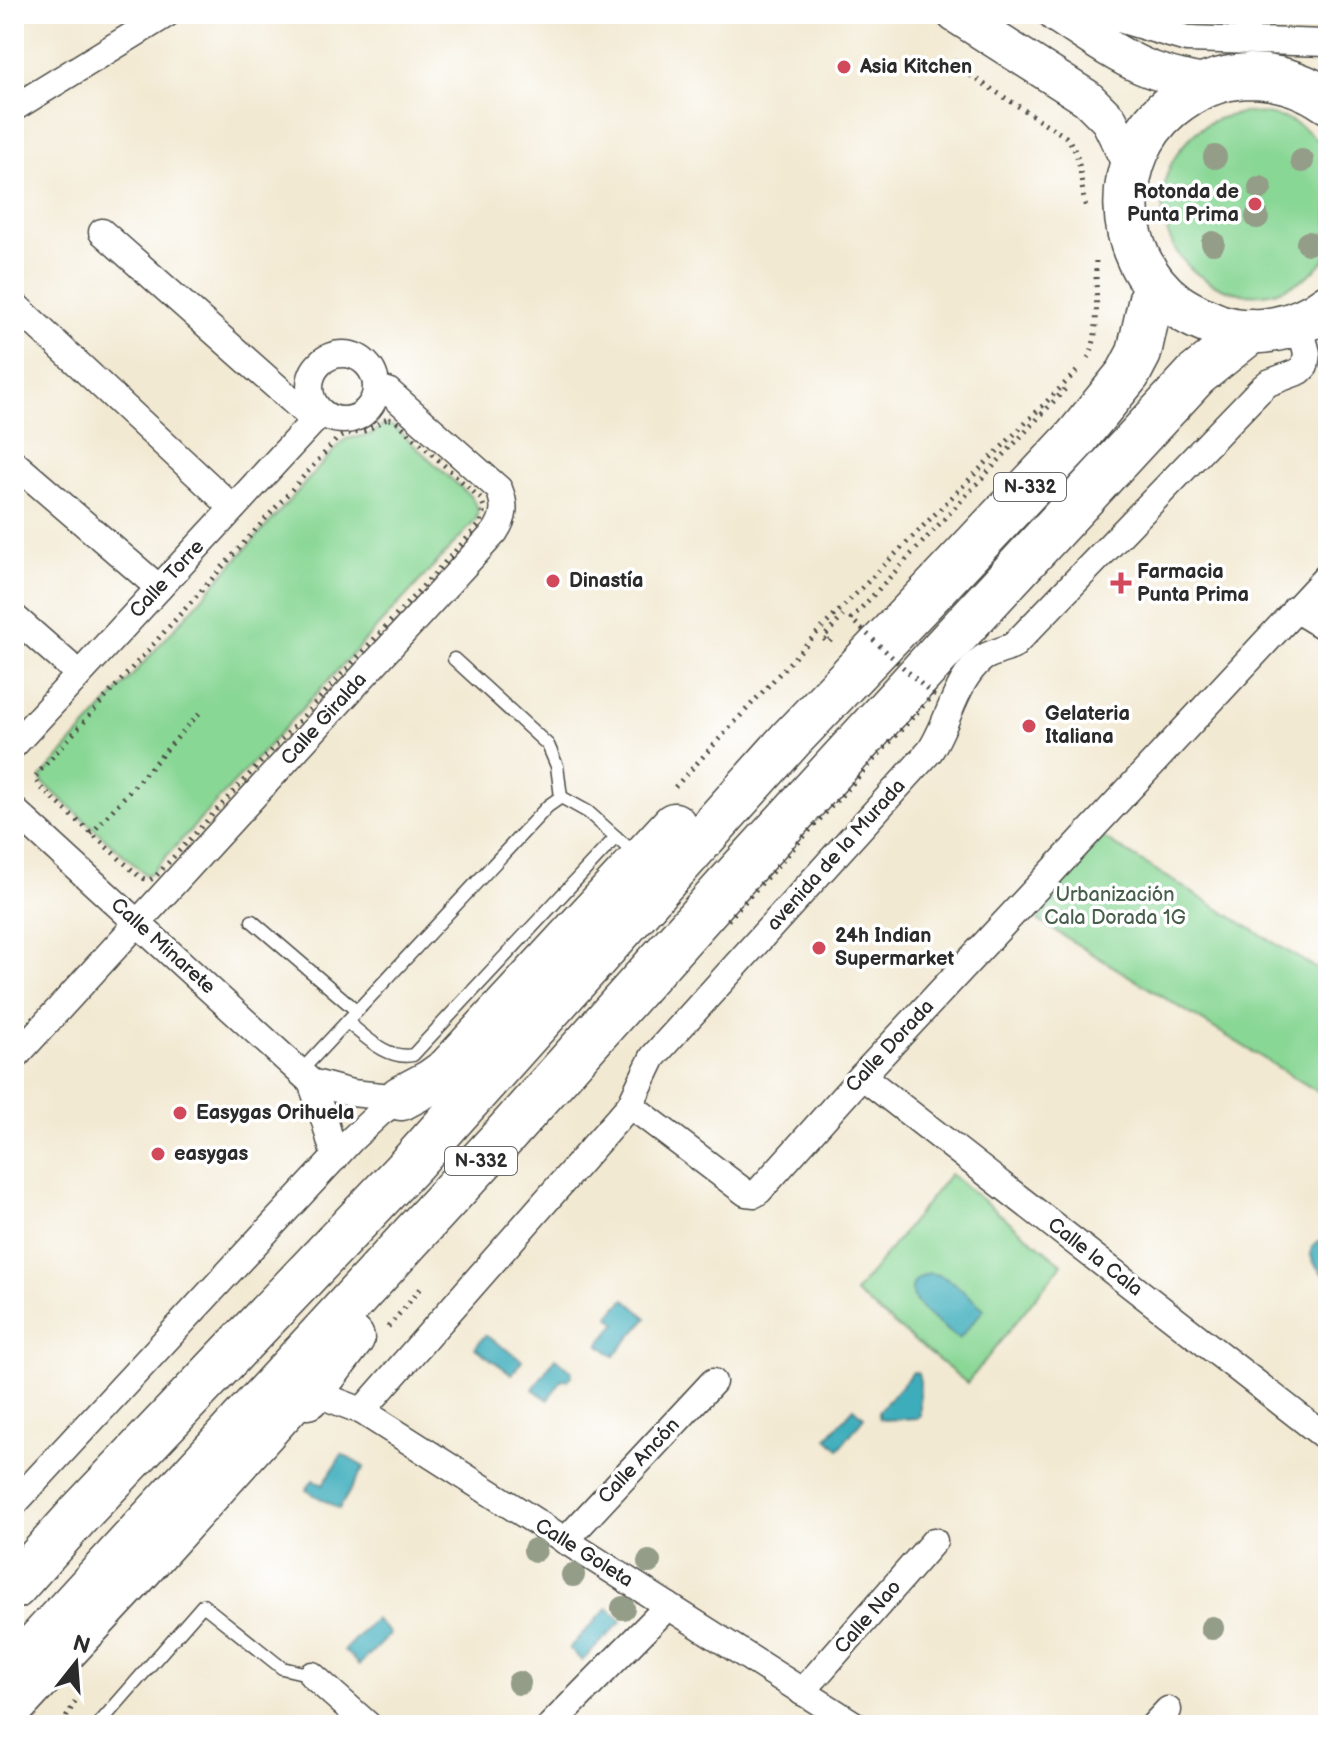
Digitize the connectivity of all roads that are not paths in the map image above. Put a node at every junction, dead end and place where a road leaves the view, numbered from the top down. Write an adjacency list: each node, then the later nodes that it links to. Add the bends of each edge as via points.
1 (167, 14): 8 (street)
2 (955, 14): 9 (street, via 1087,98 1109,120)
3 (1056, 14): 6 (street, via 1144,67)
4 (1102, 14): 5 (street, via 1187,39)
5 (1328, 43)
6 (1208, 84): 7 (highway, via 1263,76); 9 (highway, via 1160,115)
7 (1324, 95)
8 (14, 108)
9 (1131, 165): 11 (highway, via 1126,219 1133,246)
10 (102, 232): 16 (street)
11 (1154, 285): 14 (highway, via 1198,318); 26 (highway, N-332, via 1139,353 1128,374 1076,438)
12 (14, 304): 18 (street)
13 (1318, 314): 14 (highway, via 1276,329); 39 (street, avenida de la Murada, via 1305,366 1259,391 1013,646 984,658 973,670 930,751 653,1057)
14 (1251, 331): 41 (highway, N-332, via 1196,375)
15 (377, 388): 16 (street, via 370,408 351,420); 16 (street, via 363,360 344,354 324,359 309,385); 32 (street, Calle Giralda, via 388,391 499,489 501,522)
16 (318, 416): 18 (street, Calle Torre)
17 (14, 463): 20 (street)
18 (233, 508): 20 (street, Calle Torre)
19 (1328, 575): 21 (street, Calle Dorada)
20 (159, 588): 25 (street, Calle Torre)
21 (1295, 609): 23 (street); 36 (street, Calle Dorada)
22 (14, 617): 25 (street)
23 (1328, 629)
24 (454, 659): 28 (lane, via 548,745)
25 (79, 674): 27 (street, Calle Torre)
26 (791, 739): 30 (highway, via 705,791); 49 (highway, N-332, via 412,1163)
27 (14, 745)
28 (561, 797): 30 (lane, via 588,812); 33 (lane)
29 (14, 810): 32 (street, Calle Minarete)
30 (628, 849): 34 (lane, via 413,1055 384,1051); 38 (highway, via 449,1069)
31 (252, 921): 33 (lane)
32 (137, 923): 35 (street, Calle Giralda); 37 (street, Calle Minarete)
33 (357, 1011): 34 (lane)
34 (347, 1022): 37 (lane)
35 (14, 1058)
36 (862, 1076): 39 (street, Calle Dorada, via 755,1194 746,1193); 45 (street, Calle la Cala)
37 (306, 1077): 38 (street, Calle Minarete, via 352,1093); 40 (street, Calle Minarete)
38 (401, 1098): 40 (street)
39 (630, 1105): 44 (street, avenida de la Murada)
40 (335, 1158): 46 (street)
41 (458, 1186): 43 (highway, via 383,1298); 53 (highway, N-332)
42 (713, 1382): 47 (street, Calle Ancón)
43 (307, 1397): 44 (street, Calle Goleta, via 328,1398); 53 (street)
44 (362, 1411): 47 (street, Calle Goleta)
45 (1328, 1439)
46 (14, 1504)
47 (565, 1541): 50 (street, Calle Goleta)
48 (934, 1541): 52 (street, Calle Nao)
49 (14, 1587)
50 (668, 1606): 52 (street, Calle Goleta); 56 (street)
51 (312, 1675): 54 (lane, via 282,1668 203,1605); 55 (street)
52 (802, 1692): 57 (street, Calle Goleta)
53 (22, 1704)
54 (98, 1725)
55 (368, 1725)
56 (551, 1725)
57 (855, 1725)

